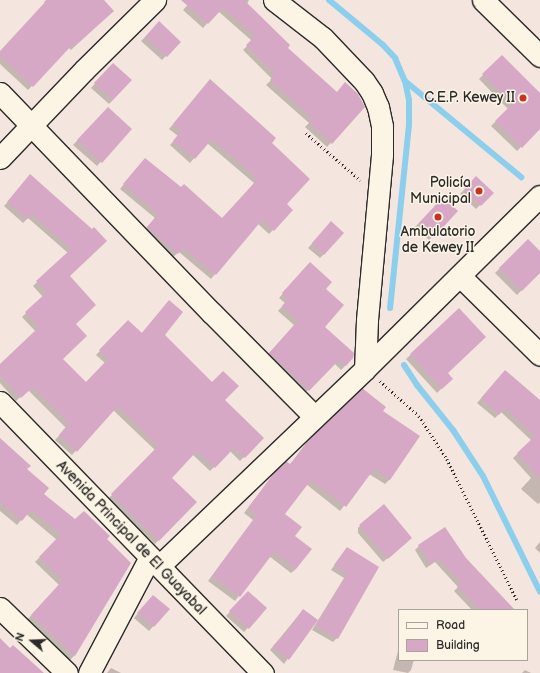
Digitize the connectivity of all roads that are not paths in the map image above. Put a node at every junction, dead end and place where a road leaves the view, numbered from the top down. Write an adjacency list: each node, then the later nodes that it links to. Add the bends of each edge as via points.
1 (155, 0): 6 (street)
2 (274, 0): 11 (street, via 323,38 364,81 372,93 382,126)
3 (483, 0): 4 (street)
4 (540, 56)
5 (0, 93): 6 (street)
6 (31, 126): 7 (street); 13 (street)
7 (0, 158)
8 (540, 196): 9 (street)
9 (460, 276): 10 (street); 11 (street)
10 (540, 355)
11 (365, 369): 13 (street)
12 (0, 402): 14 (street, Avenida Principal de El Guayabal)
13 (315, 417): 14 (street)
14 (155, 562): 17 (street); 18 (street, Avenida Principal de El Guayabal)
15 (0, 608): 16 (street)
16 (67, 673)
17 (89, 673)
18 (263, 673)

